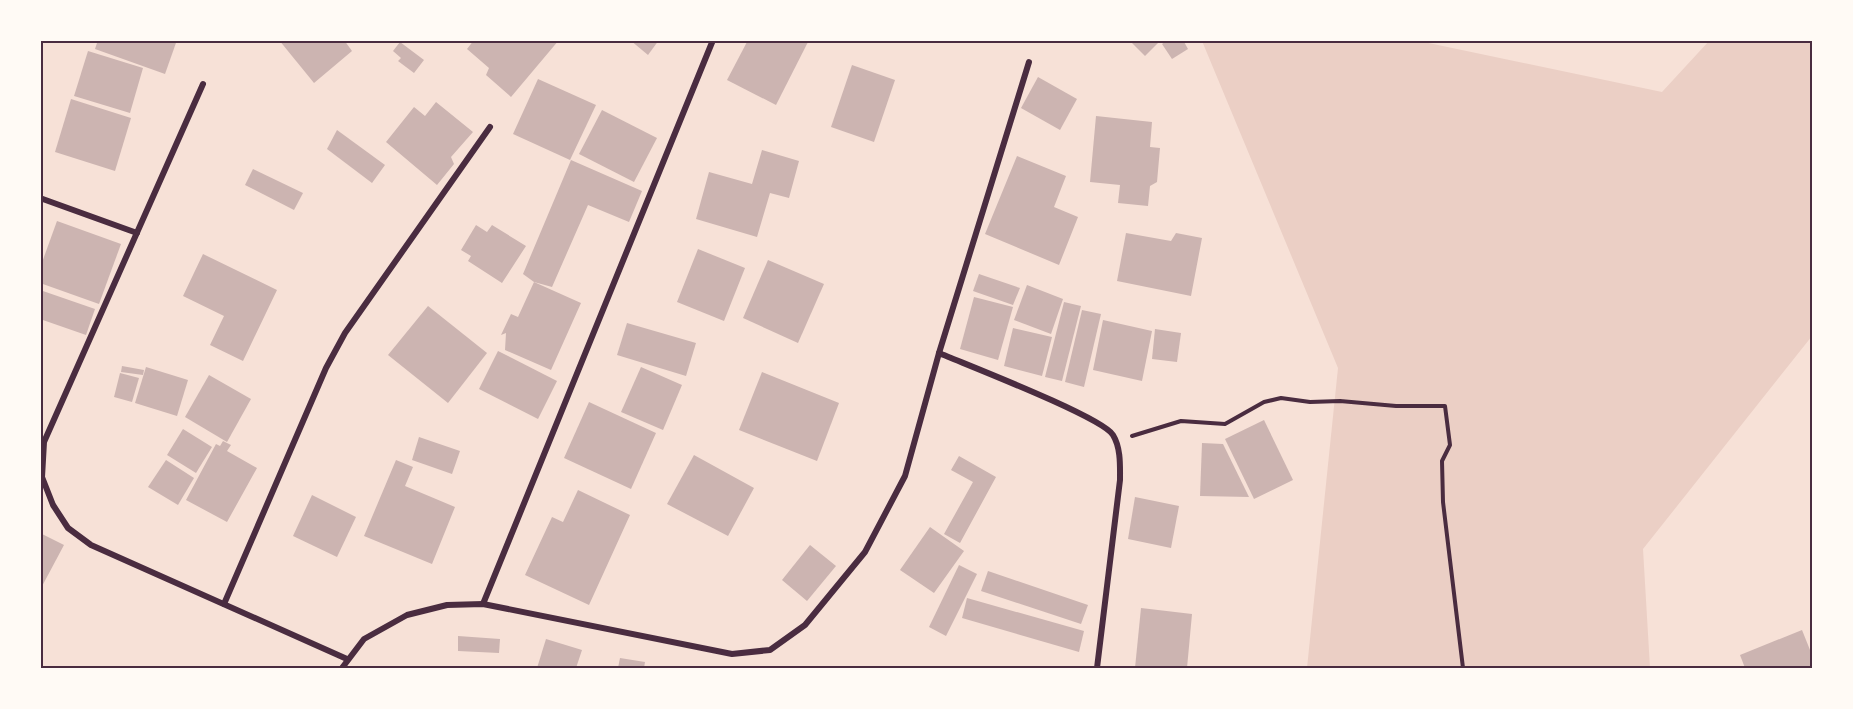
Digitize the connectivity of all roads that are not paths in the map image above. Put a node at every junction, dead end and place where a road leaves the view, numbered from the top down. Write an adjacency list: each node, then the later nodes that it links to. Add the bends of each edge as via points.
1 (713, 40): 9 (street)
2 (1029, 62): 7 (street)
3 (203, 84): 6 (street)
4 (490, 127): 8 (street, via 340,341)
5 (40, 198): 6 (street)
6 (137, 233): 8 (street, via 44,442 42,477 52,505 68,528 91,545)
7 (939, 353): 9 (street, via 905,476 865,552 806,625 770,650 732,654); 12 (street, via 1089,418 1113,434 1119,453 1120,480)
8 (224, 604): 10 (street)
9 (483, 604): 10 (street, via 447,605 407,615 364,639)
10 (347, 659): 11 (street)
11 (342, 669)
12 (1097, 669)

